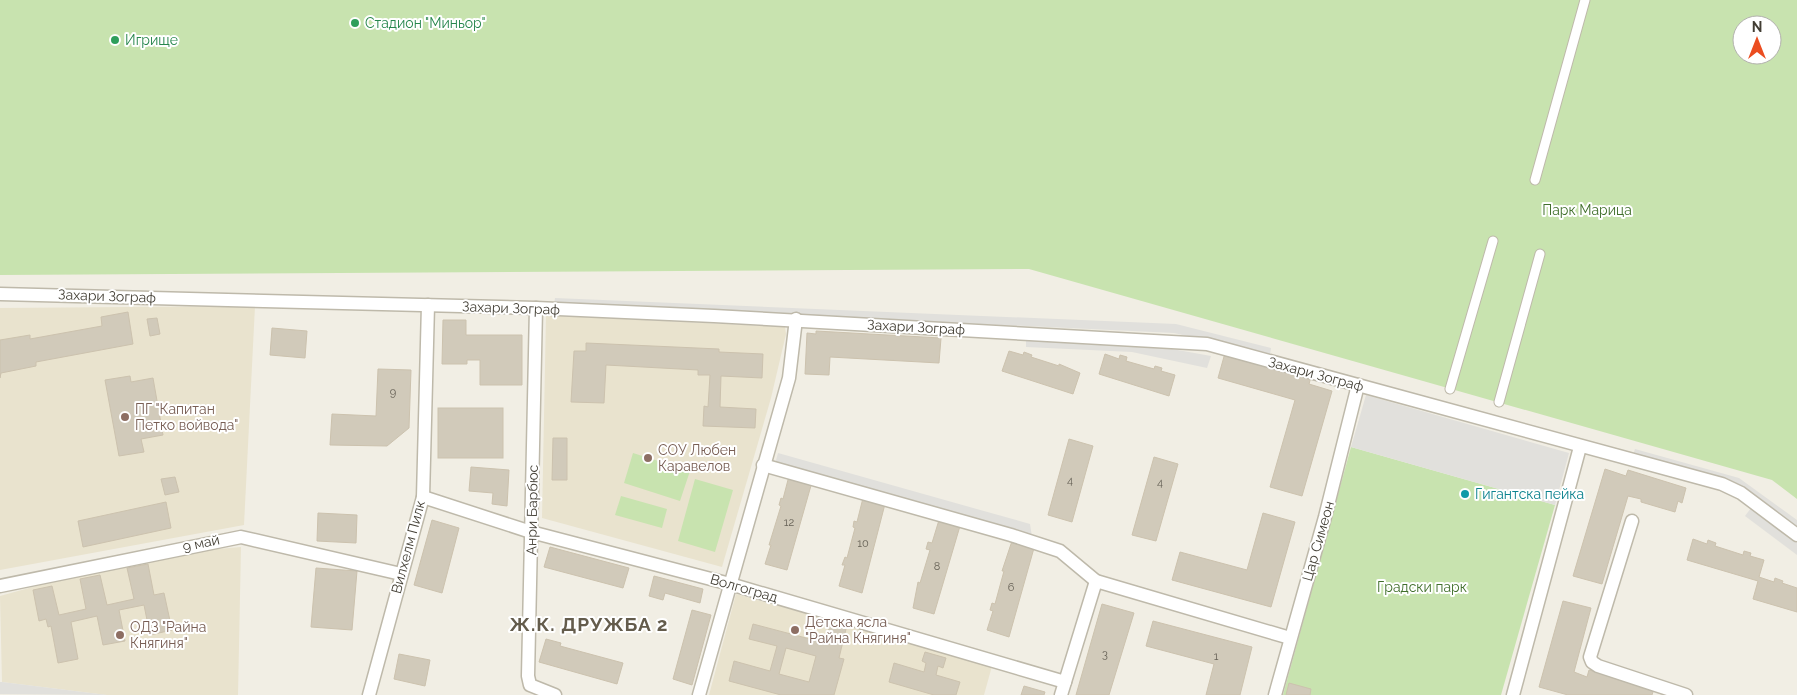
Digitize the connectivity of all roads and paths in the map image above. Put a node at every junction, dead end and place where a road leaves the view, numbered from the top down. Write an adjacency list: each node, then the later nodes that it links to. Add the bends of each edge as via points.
1 (1585, 0): 2 (street)
2 (1535, 180)
3 (1493, 241): 10 (street)
4 (1540, 254): 11 (street)
5 (0, 294): 6 (street, Захари Зограф)
6 (428, 305): 7 (street, Захари Зограф); 14 (street, Вилхелм Пилк)
7 (536, 308): 8 (street, Захари Зограф); 16 (street, Анри Барбюс)
8 (796, 319): 9 (street, Захари Зограф, via 1207,344); 13 (street, via 789,378)
9 (1358, 385): 12 (street, Захари Зограф); 22 (street, Цар Симеон)
10 (1450, 389)
11 (1499, 402)
12 (1580, 447): 17 (street, Захари Зограф, via 1732,487); 30 (street)
13 (763, 465): 19 (street, via 1060,551); 20 (street)
14 (422, 497): 16 (street, Волгоград); 18 (street, Вилхелм Пилк)
15 (1632, 521): 24 (street, via 1590,657 1598,666)
16 (531, 532): 20 (street, Волгоград); 26 (street, Анри Барбюс, via 528,676 530,685)
17 (1797, 535)
18 (401, 574): 21 (street, 9 май, via 240,537); 25 (street, Вилхелм Пилк)
19 (1096, 581): 22 (street); 23 (street)
20 (730, 584): 23 (street, Волгоград); 27 (street)
21 (0, 586)
22 (1290, 638): 29 (street, Цар Симеон)
23 (1065, 682): 28 (street)
24 (1669, 692): 31 (street)
25 (369, 695)
26 (555, 695)
27 (699, 695)
28 (1061, 695)
29 (1275, 695)
30 (1512, 695)
31 (1686, 695)

